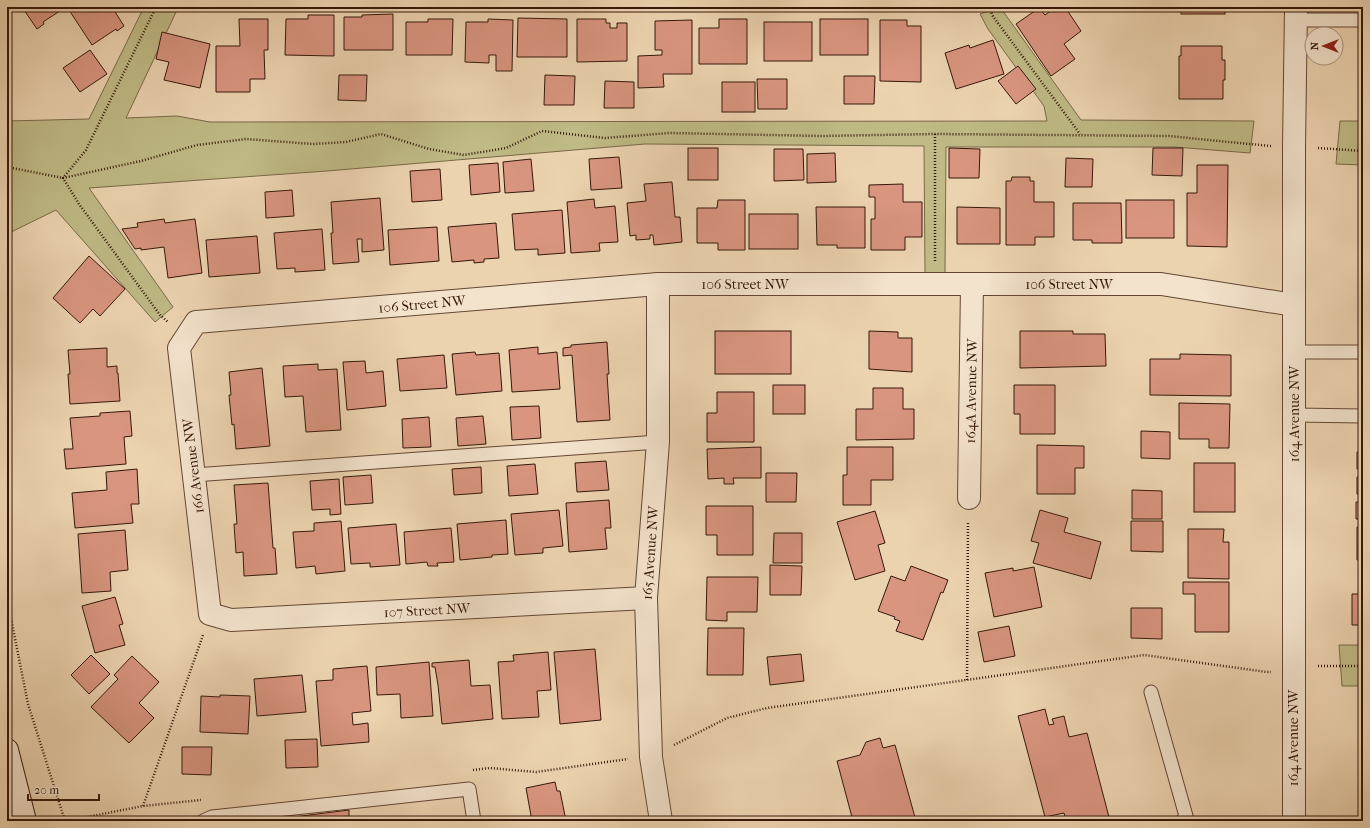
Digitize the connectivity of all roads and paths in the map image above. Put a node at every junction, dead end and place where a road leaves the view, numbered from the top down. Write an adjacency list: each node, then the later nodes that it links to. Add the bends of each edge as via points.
1 (156, 7): 10 (path, via 86,150)
2 (990, 7): 6 (path, via 992,15)
3 (1296, 13): 4 (lane); 7 (street, 164 Avenue NW)
4 (1363, 20)
5 (935, 134): 6 (path); 10 (path, via 821,136 670,133 605,138 542,131 506,148 464,155 429,149 381,134 346,142 313,144 246,139 197,145 141,161); 12 (path)
6 (1081, 134): 7 (path, via 1169,136)
7 (1294, 147): 8 (path); 14 (street, 164 Avenue NW)
8 (1363, 151)
9 (7, 167): 10 (path)
10 (63, 178): 15 (path, via 160,315)
11 (658, 284): 12 (street, 106 Street NW); 15 (street, 106 Street NW); 20 (street, 165 Avenue NW)
12 (935, 284): 13 (street, 106 Street NW)
13 (972, 284): 14 (street, 106 Street NW, via 1161,284); 22 (street, 164A Avenue NW)
14 (1294, 305): 16 (street, 164 Avenue NW)
15 (191, 330): 21 (street, 166 Avenue NW, via 179,348)
16 (1294, 352): 17 (lane); 18 (street, 164 Avenue NW)
17 (1363, 352)
18 (1294, 415): 19 (lane); 27 (street, 164 Avenue NW)
19 (1363, 416)
20 (658, 442): 21 (lane); 24 (street, 165 Avenue NW)
21 (194, 475): 25 (street, 166 Avenue NW)
22 (969, 498): 28 (path)
23 (7, 598): 36 (path, via 28,704)
24 (646, 598): 25 (street, 107 Street NW, via 231,620); 31 (street, 165 Avenue NW)
25 (210, 614): 34 (path)
26 (1363, 666): 27 (path)
27 (1293, 668): 28 (path, via 1267,672 1144,655); 41 (street, 164 Avenue NW)
28 (967, 680): 31 (path, via 747,712 727,718)
29 (1151, 692): 40 (lane, via 1186,816)
30 (7, 750): 35 (street)
31 (651, 757): 32 (path, via 536,772 490,768); 39 (street, 165 Avenue NW)
32 (467, 770)
33 (205, 799): 34 (path)
34 (143, 806): 36 (path)
35 (25, 821)
36 (66, 821)
37 (204, 821): 38 (lane, via 212,816 469,789)
38 (474, 821)
39 (661, 821)
40 (1182, 821)
41 (1294, 821)

